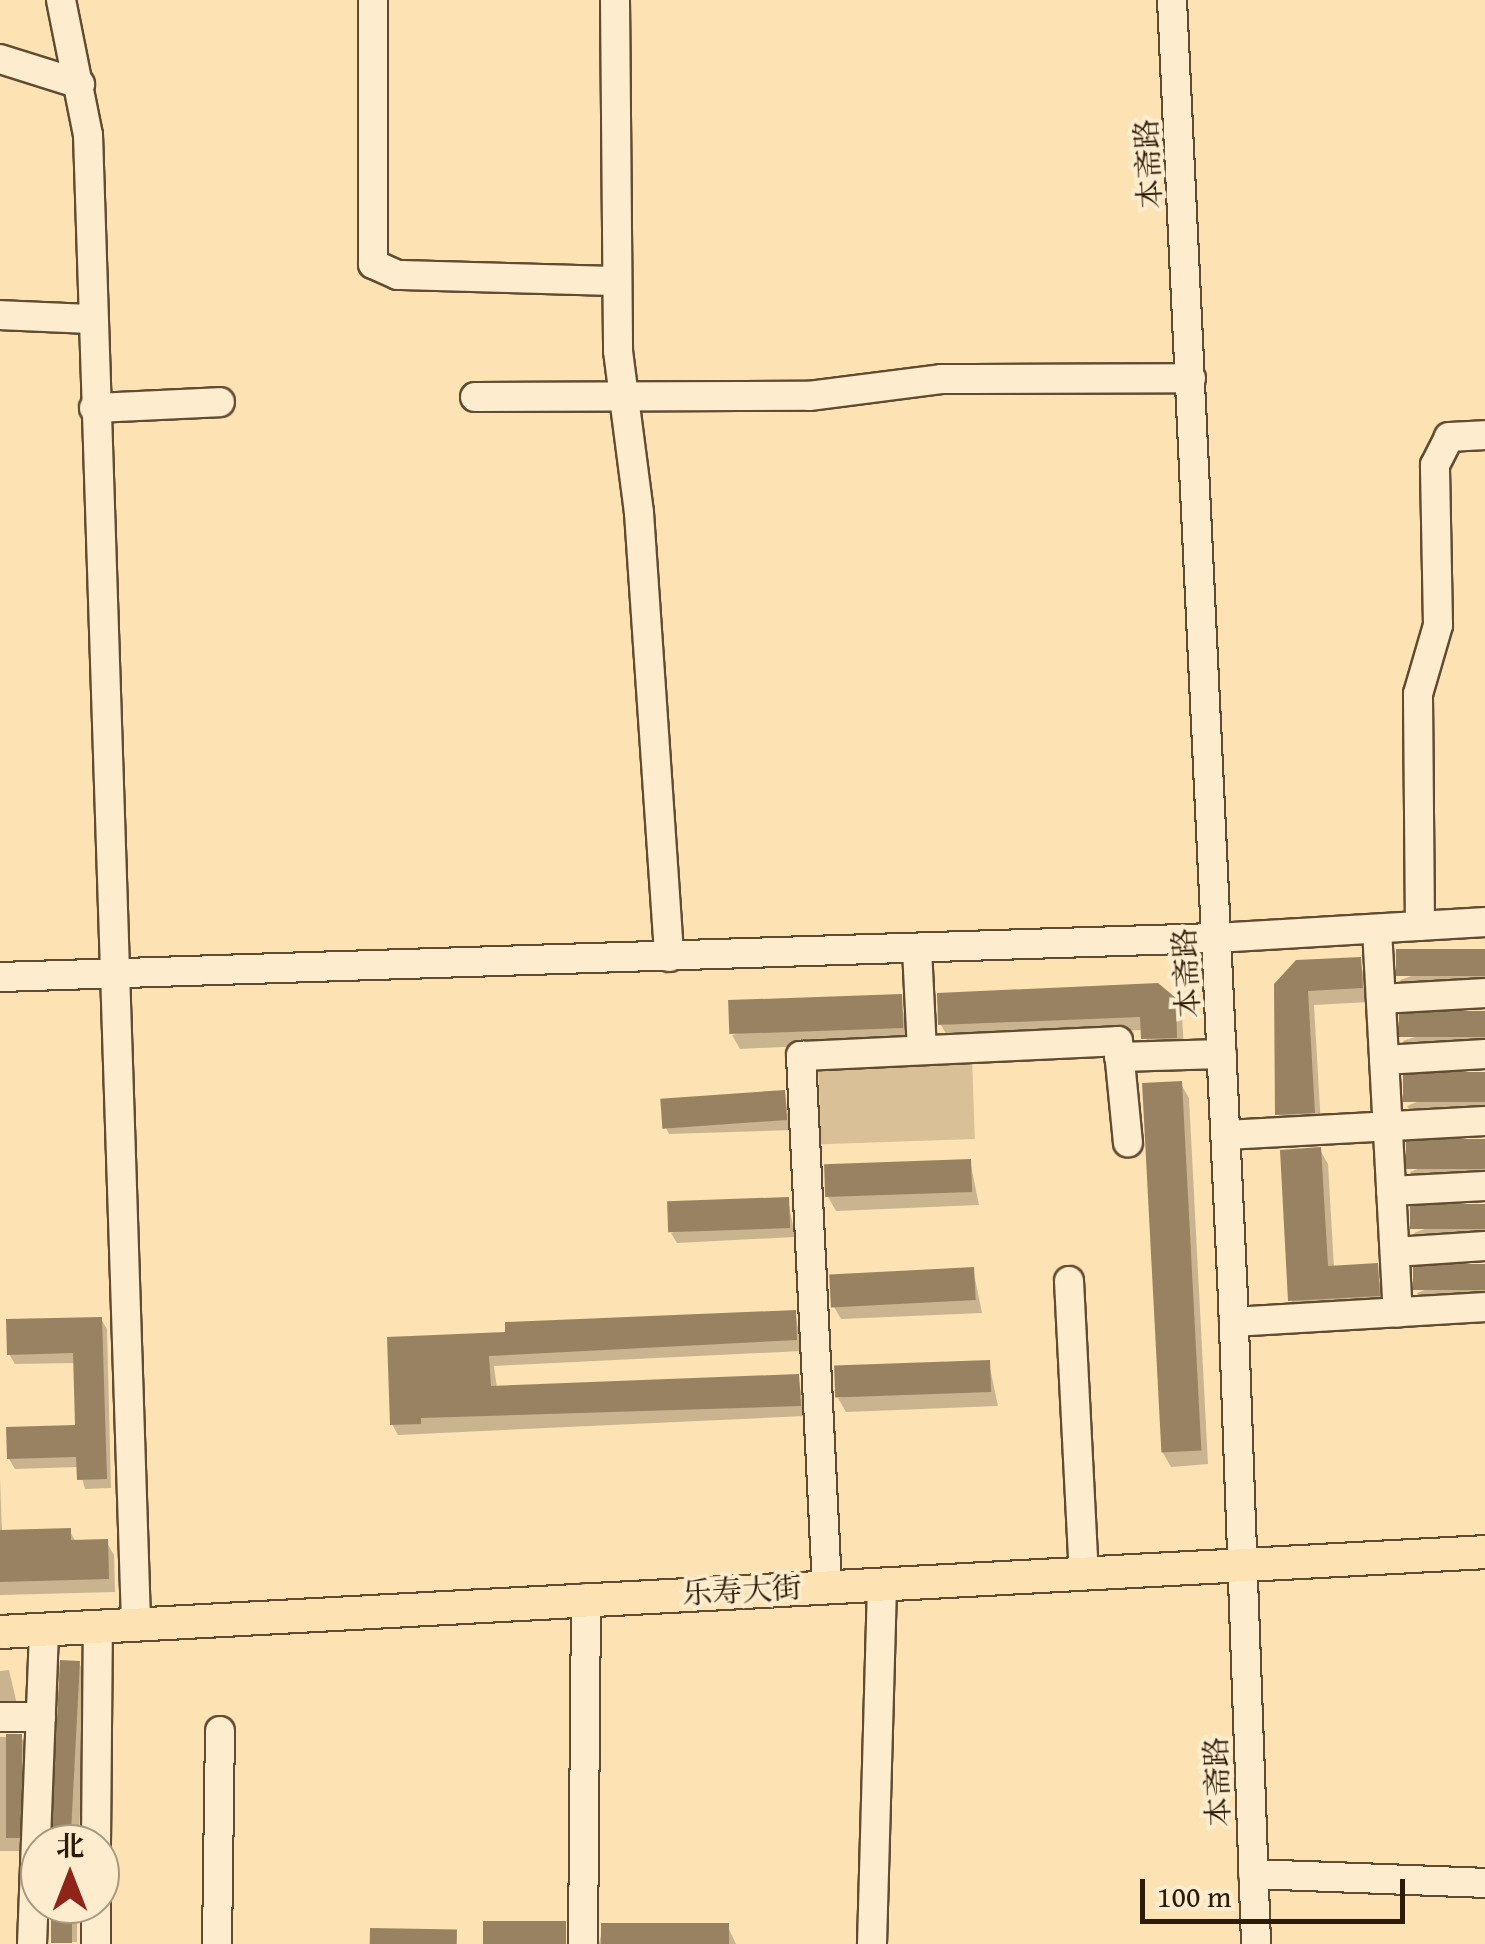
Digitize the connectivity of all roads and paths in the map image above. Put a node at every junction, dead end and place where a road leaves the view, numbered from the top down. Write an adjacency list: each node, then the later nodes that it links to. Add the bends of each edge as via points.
1 (61, 0): 6 (street)
2 (372, 0): 7 (street, via 372,264 398,275)
3 (615, 0): 7 (street)
4 (1172, 0): 10 (street, 本斋路)
5 (0, 59): 6 (street)
6 (80, 84): 9 (street)
7 (618, 281): 11 (street)
8 (0, 315): 9 (street)
9 (94, 319): 14 (street)
10 (1191, 378): 11 (street, via 941,380 808,396); 19 (street, 本斋路)
11 (622, 393): 12 (street); 21 (street, via 639,513)
12 (475, 396)
13 (220, 402): 14 (street)
14 (94, 408): 22 (street)
15 (1485, 435): 17 (street, via 1449,437 1435,465 1438,625 1418,694)
16 (1485, 922): 17 (street)
17 (1420, 926): 18 (street)
18 (1377, 928): 19 (street); 25 (street)
19 (1216, 938): 20 (street); 27 (street, 本斋路)
20 (917, 949): 21 (street); 26 (street)
21 (669, 958): 22 (street)
22 (111, 976): 23 (street); 49 (street)
23 (0, 977)
24 (1485, 994): 25 (street)
25 (1381, 999): 30 (street)
26 (922, 1050): 29 (street, via 1118,1041); 47 (street, via 800,1056)
27 (1222, 1054): 29 (street); 33 (street, 本斋路)
28 (1485, 1054): 30 (street)
29 (1119, 1057): 34 (street)
30 (1384, 1060): 32 (street)
31 (1485, 1121): 32 (street)
32 (1388, 1126): 33 (street); 36 (street)
33 (1226, 1135): 42 (street, 本斋路)
34 (1128, 1143)
35 (1485, 1186): 36 (street)
36 (1391, 1191): 38 (street)
37 (1485, 1246): 38 (street)
38 (1394, 1252): 41 (street)
39 (1069, 1281): 45 (street)
40 (1485, 1307): 41 (street)
41 (1398, 1312): 42 (street)
42 (1234, 1322): 44 (street, 本斋路)
43 (1485, 1552): 44 (main road, 乐寿大街)
44 (1242, 1566): 45 (main road, 乐寿大街); 57 (street, 本斋路)
45 (1084, 1574): 46 (main road, 乐寿大街)
46 (882, 1584): 47 (main road, 乐寿大街); 62 (street)
47 (827, 1586): 48 (main road, 乐寿大街)
48 (586, 1598): 49 (main road, 乐寿大街); 61 (street)
49 (136, 1624): 50 (main road, 乐寿大街)
50 (98, 1626): 51 (main road, 乐寿大街); 56 (street)
51 (44, 1630): 52 (main road, 乐寿大街); 53 (street)
52 (0, 1632)
53 (40, 1716): 54 (street); 59 (street)
54 (0, 1717)
55 (220, 1731): 60 (street)
56 (96, 1824)
57 (1253, 1874): 58 (street); 63 (street, 本斋路)
58 (1485, 1883)
59 (32, 1944)
60 (217, 1944)
61 (583, 1944)
62 (872, 1944)
63 (1256, 1944)

